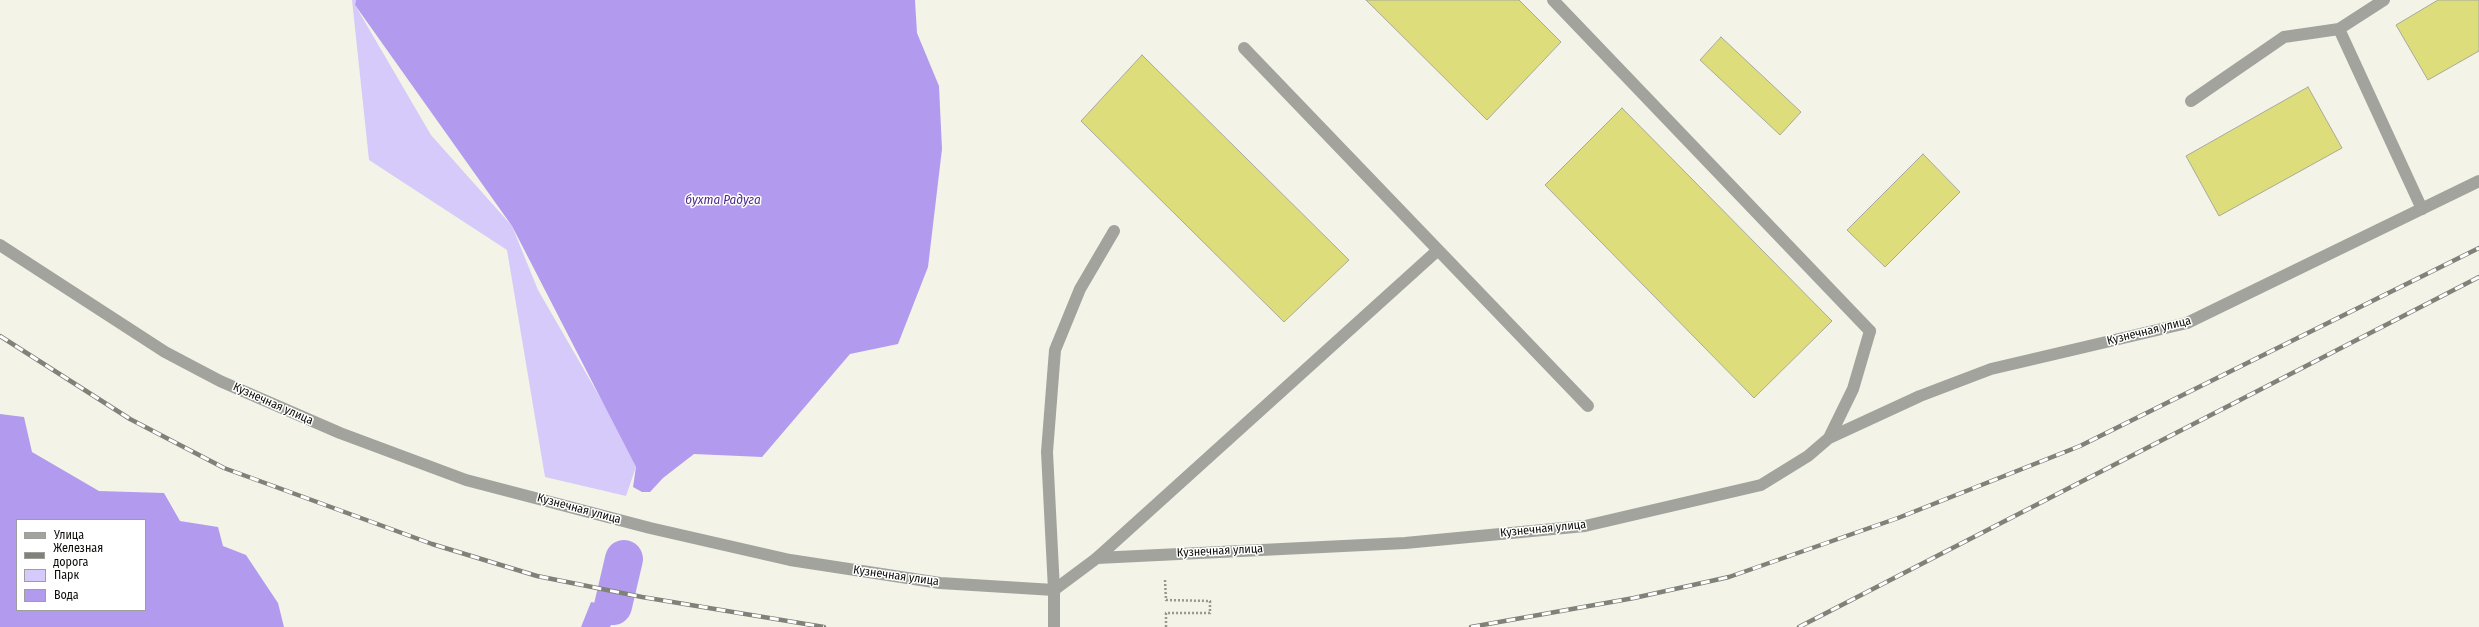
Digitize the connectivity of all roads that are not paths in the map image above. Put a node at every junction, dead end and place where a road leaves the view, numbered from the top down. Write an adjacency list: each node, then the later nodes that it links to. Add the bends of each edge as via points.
1 (1553, 0): 12 (street, Кузнечная улица, via 1870,331 1853,389)
2 (2384, 0): 3 (street)
3 (2339, 29): 5 (street, via 2284,37); 7 (street)
4 (1244, 48): 10 (street)
5 (2191, 101)
6 (2479, 181): 7 (street, Кузнечная улица)
7 (2422, 209): 12 (street, Кузнечная улица, via 2187,324 1991,369 1920,396)
8 (1114, 231): 14 (street, via 1080,289 1055,350 1047,452)
9 (0, 245): 14 (street, Кузнечная улица, via 165,352 220,381 340,434 466,480 790,560 940,583)
10 (1438, 250): 11 (street); 13 (street)
11 (1588, 406)
12 (1828, 438): 13 (street, Кузнечная улица, via 1808,456 1761,485 1585,526 1405,543)
13 (1097, 558): 14 (street)
14 (1054, 590): 15 (street)
15 (1054, 627)

